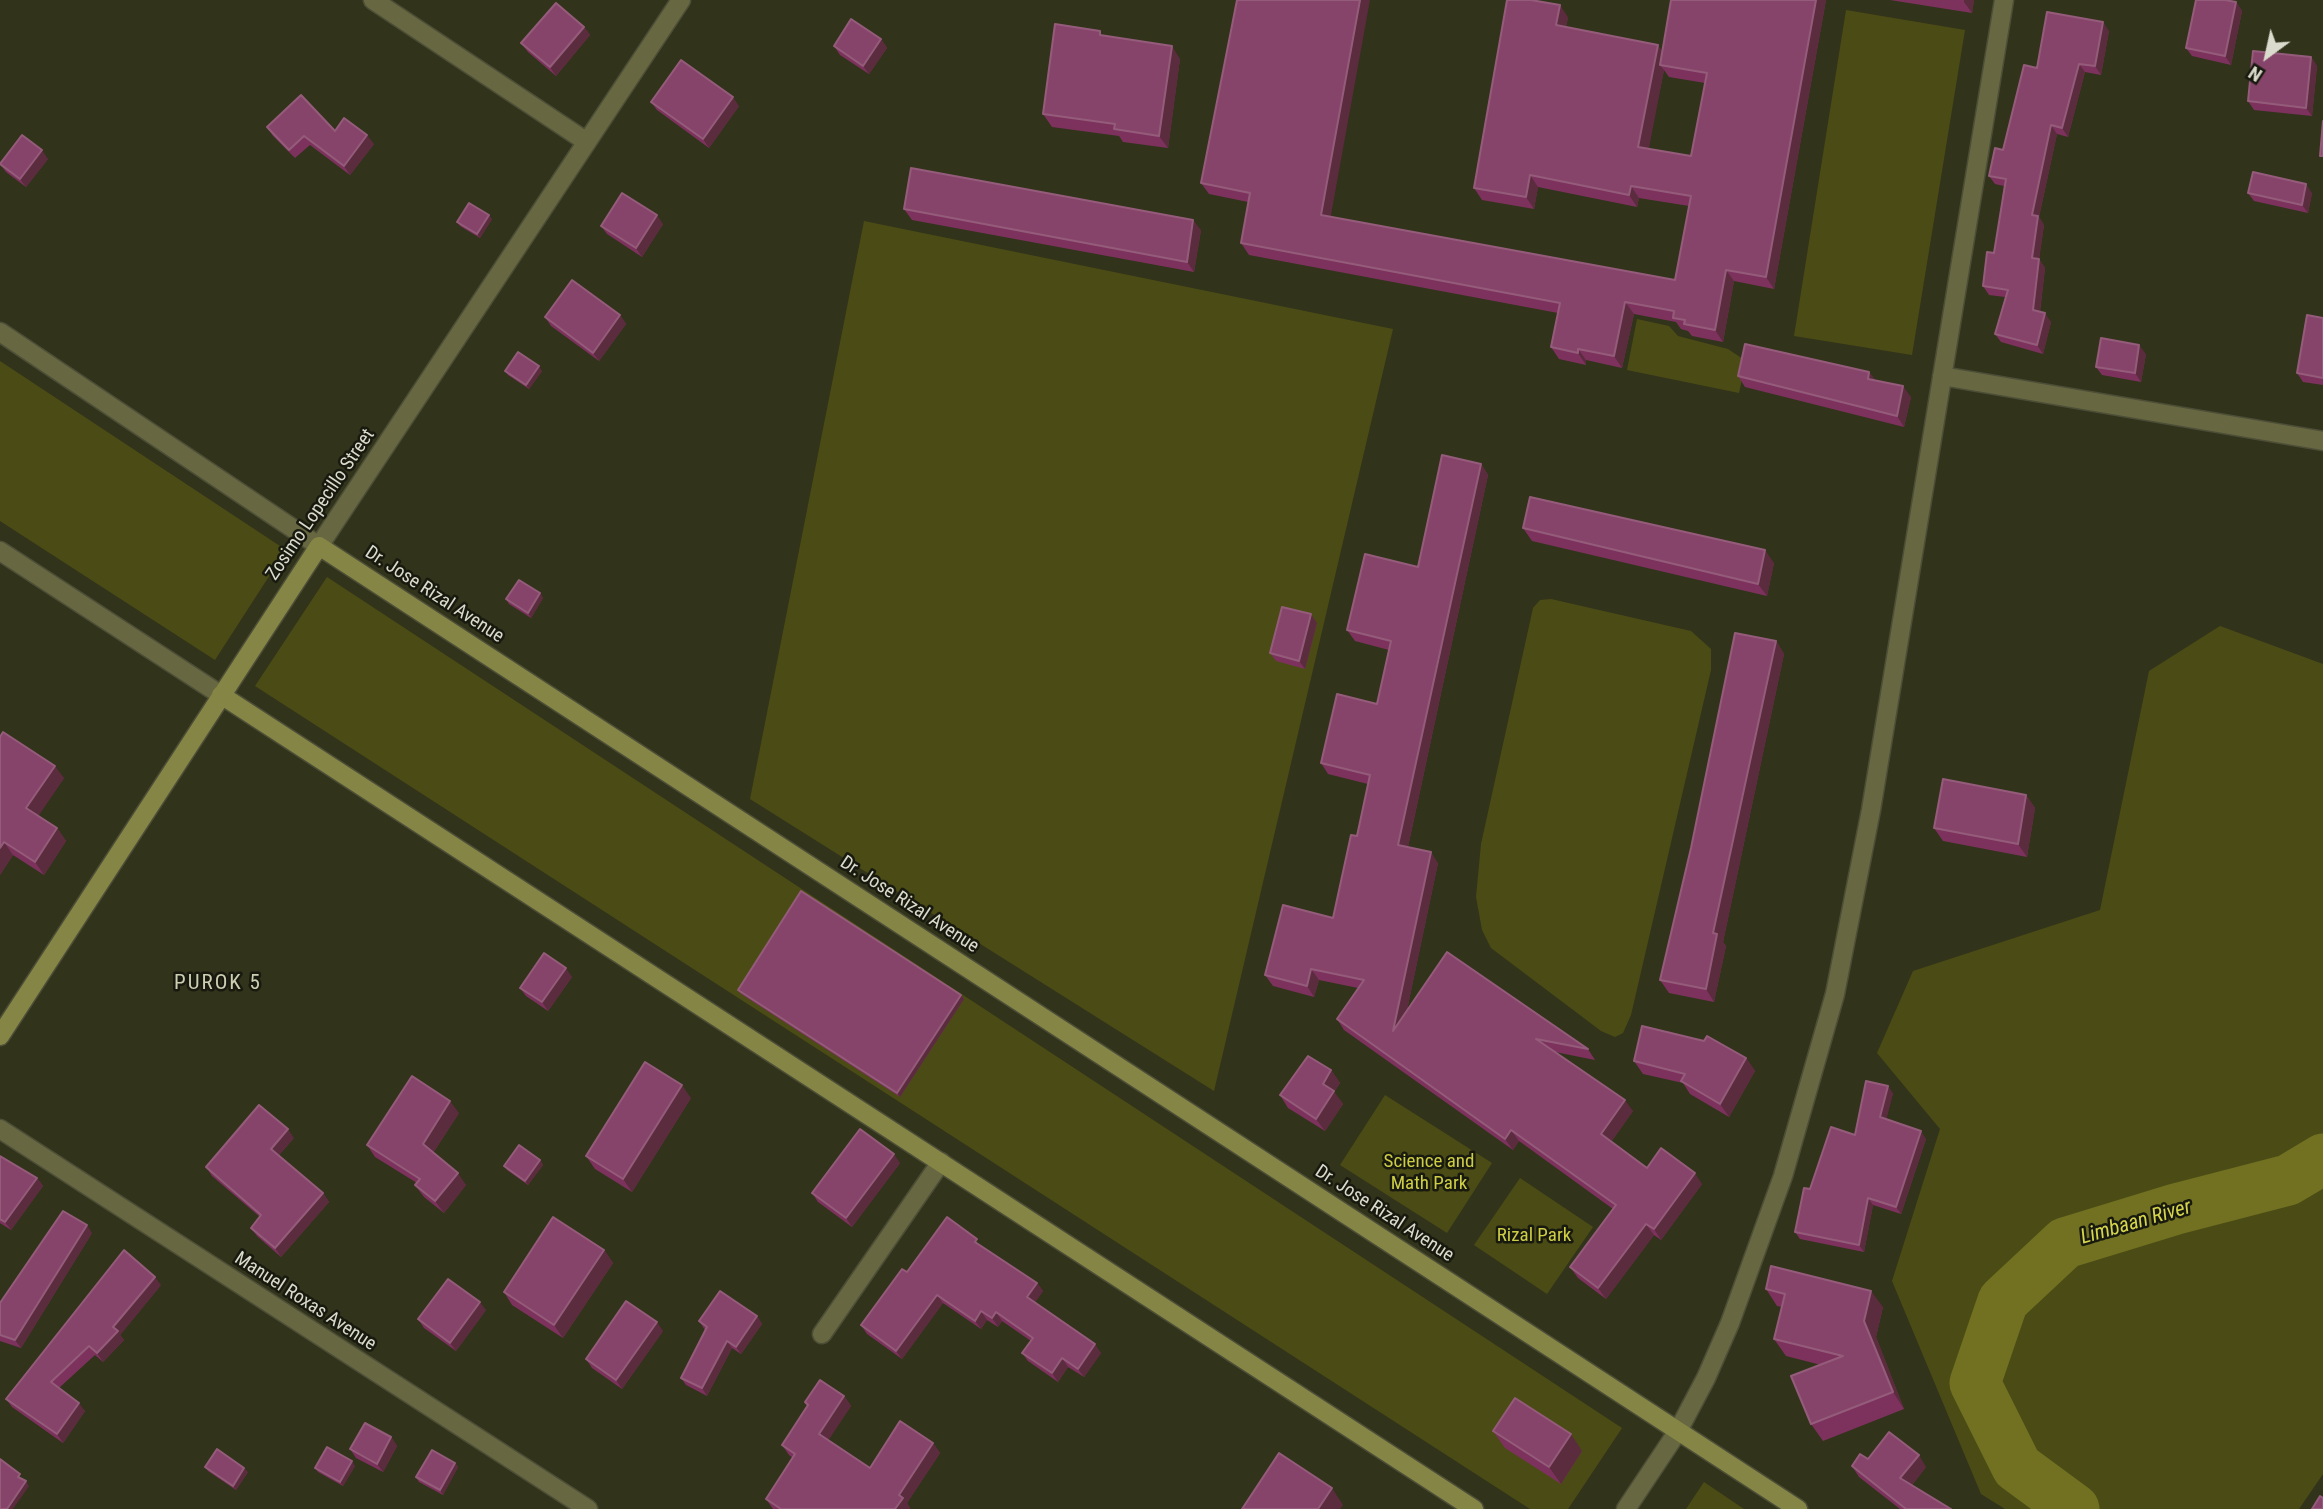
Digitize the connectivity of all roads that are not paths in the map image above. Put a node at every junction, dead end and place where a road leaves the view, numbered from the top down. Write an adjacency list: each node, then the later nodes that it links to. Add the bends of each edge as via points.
1 (373, 0): 4 (street)
2 (681, 0): 4 (street, Zosimo Lopecillo Street)
3 (2004, 0): 6 (street)
4 (587, 142): 8 (street, Zosimo Lopecillo Street)
5 (0, 332): 8 (street, Dr. Jose Rizal Avenue)
6 (1942, 376): 7 (street); 15 (street, via 1871,810 1835,994 1787,1163 1735,1310)
7 (2323, 441)
8 (319, 545): 10 (main road, Zosimo Lopecillo Street); 15 (main road, Dr. Jose Rizal Avenue)
9 (0, 551): 10 (street)
10 (221, 695): 11 (main road, Zosimo Lopecillo Street); 13 (main road)
11 (0, 1036)
12 (0, 1129): 16 (street, Manuel Roxas Avenue)
13 (941, 1162): 14 (street); 17 (main road)
14 (822, 1334)
15 (1678, 1431): 18 (street); 19 (main road, Dr. Jose Rizal Avenue)
16 (588, 1509)
17 (1474, 1509)
18 (1626, 1509)
19 (1798, 1509)

